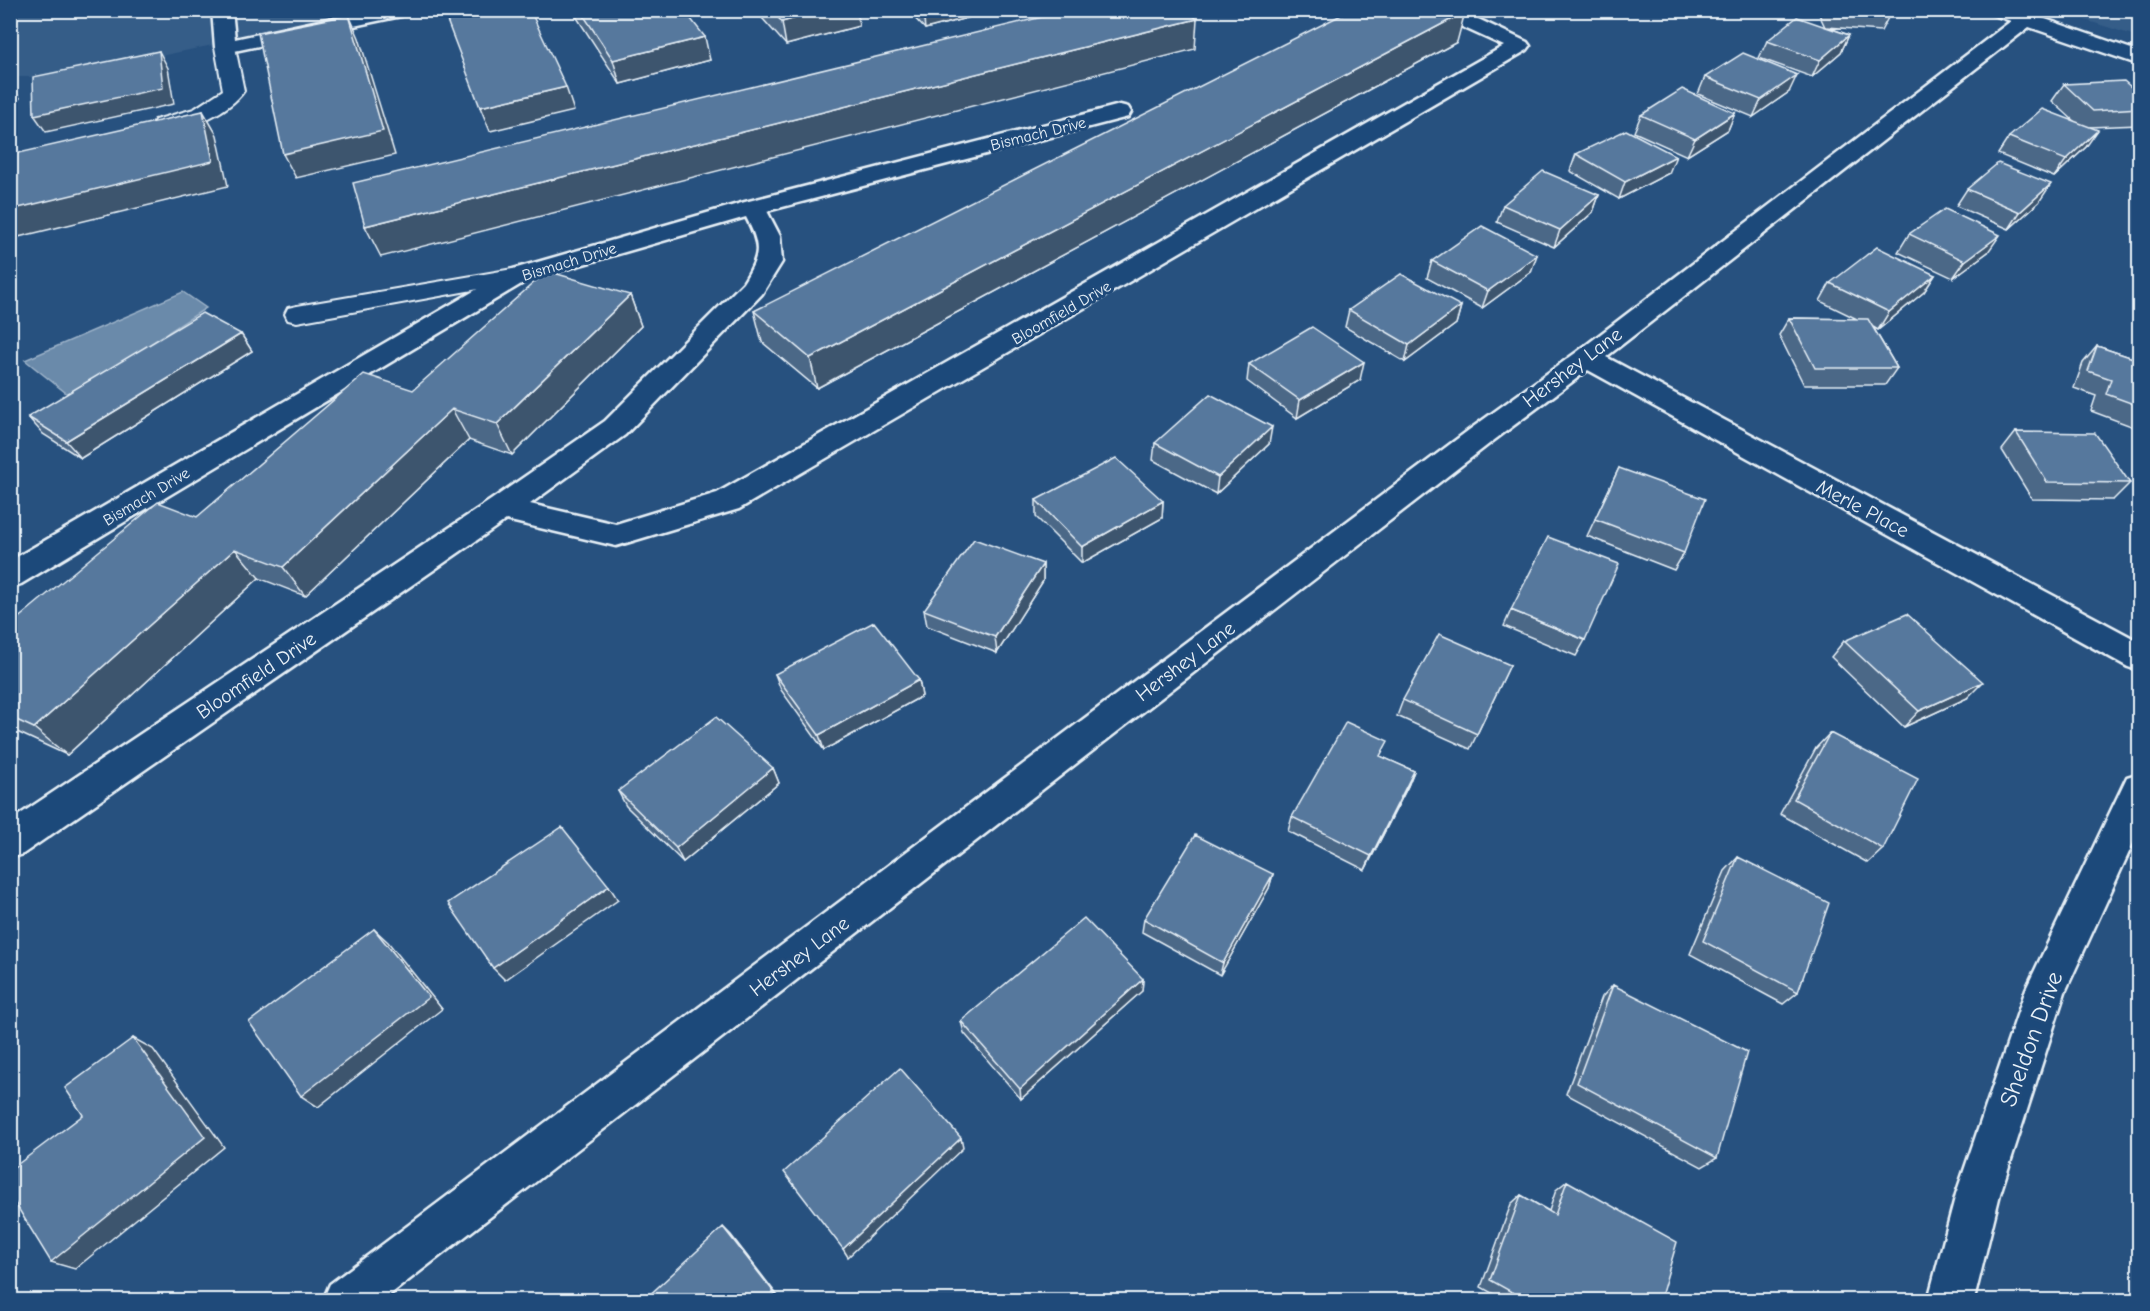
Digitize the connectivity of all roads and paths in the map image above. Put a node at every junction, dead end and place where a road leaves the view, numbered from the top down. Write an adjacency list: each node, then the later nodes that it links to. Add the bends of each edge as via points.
1 (222, 10): 5 (street)
2 (400, 10): 5 (street)
3 (1441, 10): 13 (street, Bloomfield Drive, via 1520,46 728,501 616,535)
4 (2011, 16): 6 (street); 12 (street, Hershey Lane)
5 (225, 47): 8 (lane, via 234,91 220,105 194,118)
6 (2139, 59)
7 (1120, 112): 9 (street, Bismach Drive)
8 (148, 129)
9 (753, 207): 10 (street, Bismach Drive); 13 (street, Bloomfield Drive, via 768,236 769,262 753,288 615,428)
10 (519, 275): 11 (lane); 14 (street, Bismach Drive)
11 (297, 314)
12 (1587, 358): 15 (street, Merle Place); 18 (street, Hershey Lane)
13 (502, 508): 17 (street, Bloomfield Drive)
14 (10, 576)
15 (2139, 658)
16 (2139, 788): 19 (street, Sheldon Drive, via 2046,989 1978,1194)
17 (10, 842)
18 (346, 1300)
19 (1951, 1300)

